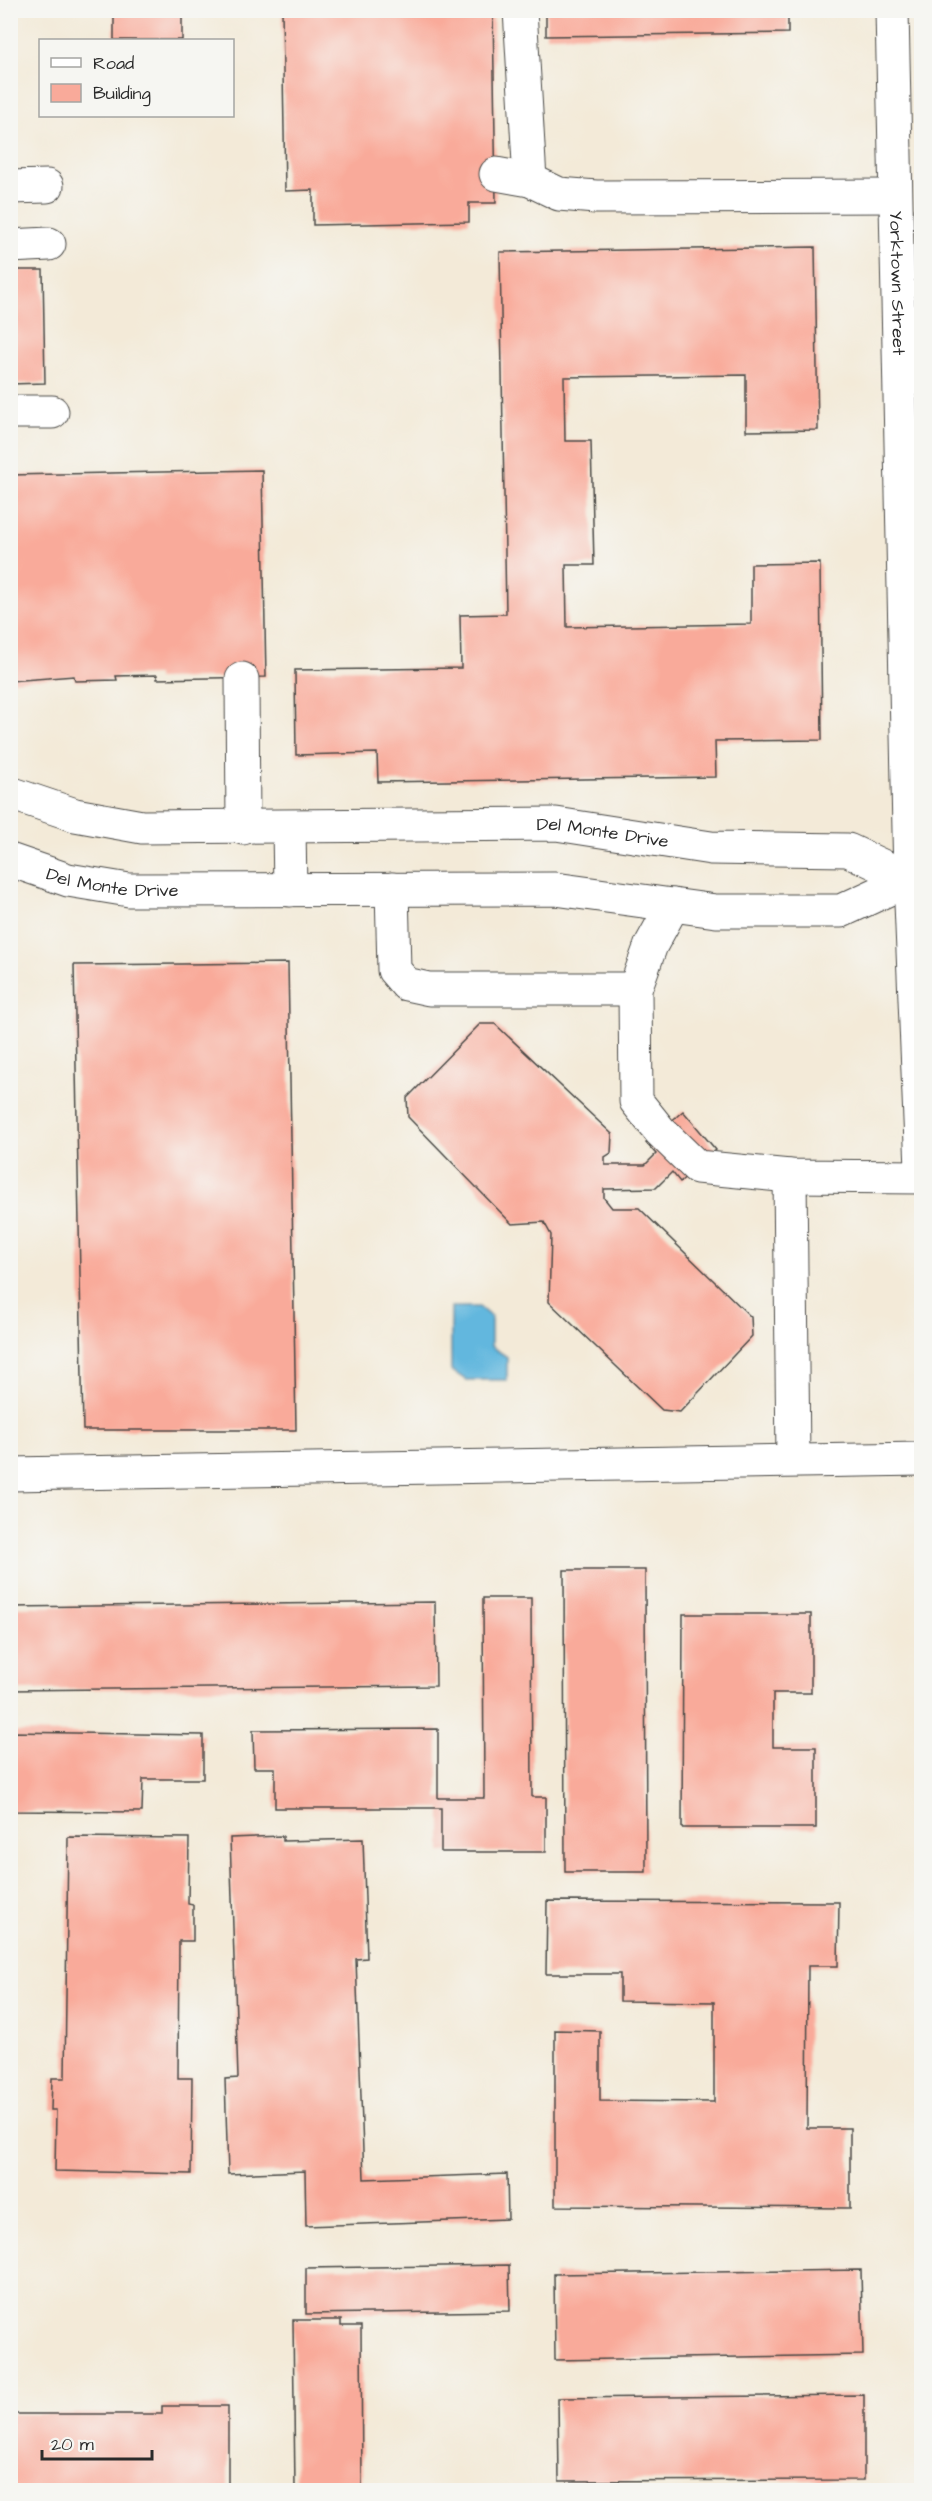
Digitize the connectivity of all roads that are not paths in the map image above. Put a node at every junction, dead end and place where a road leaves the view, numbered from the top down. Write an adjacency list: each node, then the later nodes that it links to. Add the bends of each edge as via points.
1 (520, 10): 4 (street)
2 (892, 10): 7 (street, Yorktown Street)
3 (496, 174): 4 (street)
4 (530, 180): 7 (street, via 559,194 596,197)
5 (47, 186): 6 (street)
6 (10, 187)
7 (895, 196): 10 (street, Yorktown Street)
8 (49, 244): 9 (street)
9 (10, 246)
10 (909, 296): 18 (street, Yorktown Street)
11 (10, 412): 12 (street)
12 (52, 412)
13 (242, 679): 16 (street)
14 (10, 793): 16 (street, Del Monte Drive, via 75,815 141,826)
15 (289, 827): 16 (street, Del Monte Drive); 18 (street, Del Monte Drive, via 556,824 711,848 848,850); 20 (street)
16 (243, 828)
17 (10, 860): 20 (street, Del Monte Drive, via 68,880 129,890)
18 (916, 879): 21 (street, Del Monte Drive, via 841,911 716,911); 23 (street, Yorktown Street)
19 (392, 889): 20 (street, Del Monte Drive); 21 (street, Del Monte Drive, via 555,889); 22 (street, via 394,970 406,984 429,989)
20 (290, 890)
21 (673, 905): 22 (street, via 651,945)
22 (635, 989): 24 (street, via 636,1101 660,1131 697,1167)
23 (921, 1168)
24 (790, 1176): 25 (street); 27 (street)
25 (921, 1177)
26 (921, 1459): 27 (street)
27 (793, 1460): 28 (street)
28 (10, 1474)

